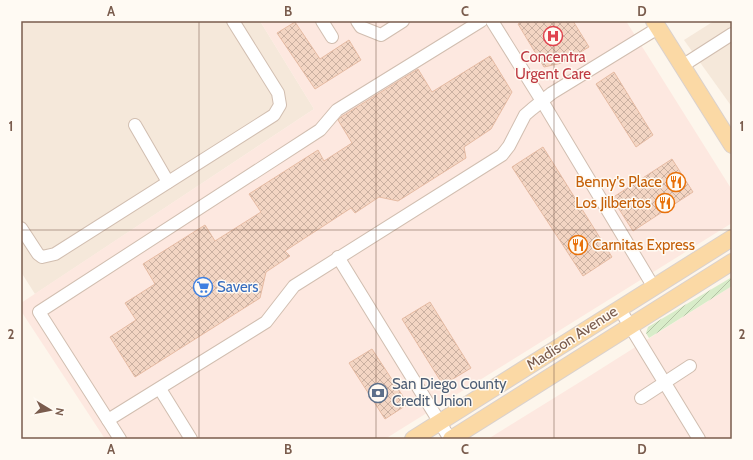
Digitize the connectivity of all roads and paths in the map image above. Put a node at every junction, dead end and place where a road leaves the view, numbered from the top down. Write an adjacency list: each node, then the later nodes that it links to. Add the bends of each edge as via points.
1 (233, 21): 14 (street, via 278,93 280,105 274,115)
2 (322, 21): 9 (street)
3 (357, 21): 4 (street, via 361,27 381,34)
4 (403, 21)
5 (481, 21): 26 (street, via 337,110 320,130 39,312)
6 (492, 21): 11 (street)
7 (656, 24): 10 (main road); 11 (street)
8 (732, 34): 10 (street)
9 (332, 37)
10 (682, 66): 13 (main road)
11 (542, 101): 17 (street, via 525,115 502,155); 19 (street)
12 (135, 125): 14 (street)
13 (732, 145)
14 (168, 182): 15 (street, via 48,257 38,254)
15 (21, 228)
16 (732, 238): 19 (main road, Madison Avenue)
17 (338, 257): 24 (street, via 294,286 266,322); 27 (street)
18 (732, 262): 21 (main road, Madison Avenue)
19 (653, 286): 20 (main road, Madison Avenue)
20 (620, 308): 21 (street); 27 (main road, Madison Avenue)
21 (630, 326): 23 (street); 31 (main road, Madison Avenue)
22 (690, 366): 23 (street)
23 (664, 384): 25 (street); 32 (street)
24 (160, 389): 26 (street); 29 (street)
25 (641, 398)
26 (108, 420): 28 (street)
27 (440, 422): 30 (main road, Madison Avenue); 31 (street)
28 (120, 439)
29 (191, 439)
30 (413, 439)
31 (451, 439)
32 (699, 439)

